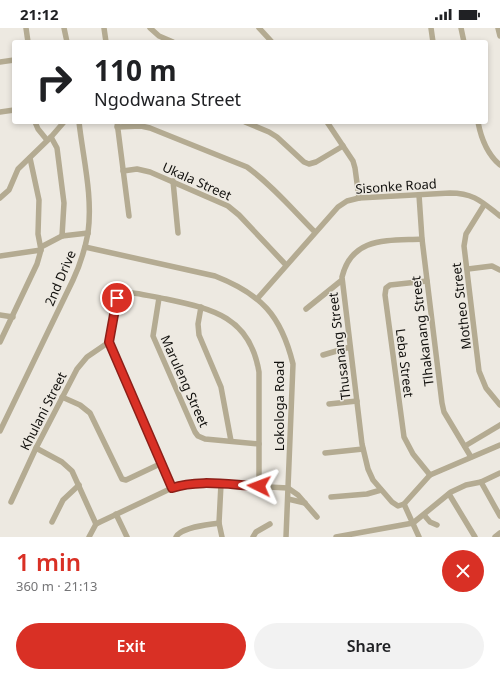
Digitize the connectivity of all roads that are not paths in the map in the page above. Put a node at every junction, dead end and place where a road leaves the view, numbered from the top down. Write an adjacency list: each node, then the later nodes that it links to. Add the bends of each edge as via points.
1 (26, 28): 10 (street)
2 (64, 28): 11 (street)
3 (104, 28): 12 (street)
4 (150, 28): 13 (street)
5 (259, 28): 14 (street)
6 (431, 28): 15 (street)
7 (461, 28): 16 (street)
8 (498, 28): 9 (street)
9 (500, 36)
10 (28, 40)
11 (67, 40)
12 (106, 40)
13 (168, 40)
14 (270, 40)
15 (433, 40)
16 (464, 40)
17 (12, 60): 18 (street)
18 (0, 62)
19 (12, 110): 20 (street)
20 (0, 112)
21 (36, 124): 28 (street, via 38,130)
22 (62, 124): 28 (street)
23 (79, 124): 41 (street, 2nd Drive, via 88,192)
24 (250, 124): 29 (street, via 269,132 309,164)
25 (328, 124): 29 (street)
26 (479, 124): 31 (street, via 491,156)
27 (117, 125): 32 (street); 40 (street, via 150,128 247,167)
28 (49, 139): 30 (street); 43 (street, via 57,148 64,203)
29 (343, 146): 36 (street, via 353,161)
30 (30, 158): 35 (street, via 18,169 9,190); 46 (street, via 39,200 38,234)
31 (500, 165)
32 (123, 171): 33 (street, Ukala Street, via 144,170); 38 (street)
33 (173, 181): 42 (street); 48 (street, Ukala Street, via 228,206)
34 (419, 195): 36 (street, Sisonke Road); 37 (street, Sisonke Road, via 464,194 476,198); 44 (street, Tlhakanang Street)
35 (0, 198)
36 (359, 198): 40 (street, Sisonke Road, via 348,200 338,207)
37 (484, 205): 39 (street, Sisonke Road); 49 (street, Motheo Street, via 464,239)
38 (129, 216)
39 (500, 216)
40 (315, 232): 48 (street, Sisonke Road)
41 (88, 233): 43 (street); 45 (street, 2nd Drive)
42 (178, 233)
43 (62, 236): 46 (street)
44 (422, 239): 51 (street, Thusanang Street, via 382,241 365,245 347,262); 52 (street, Tlhakanang Street)
45 (85, 247): 54 (street, Lokologa Road, via 214,276); 68 (street, 2nd Drive, via 73,280)
46 (41, 249): 47 (street); 58 (street, via 37,264)
47 (0, 256)
48 (286, 265): 54 (street, Sisonke Road)
49 (468, 269): 50 (street, via 492,266); 66 (street, Motheo Street, via 479,372 486,388)
50 (500, 270)
51 (342, 280): 56 (street); 61 (street, Thusanang Street)
52 (427, 281): 72 (street, Tlhakanang Street, via 444,412); 79 (street, Leba Street, via 390,285 386,288 385,295 404,437 413,454)
53 (159, 298): 55 (street); 60 (street, via 123,291 118,295); 69 (street, Maruleng Street, via 153,336 195,432 201,438)
54 (258, 298): 85 (street, Lokologa Road, via 279,326 293,364)
55 (201, 307): 69 (street, via 199,335 221,387); 70 (street, via 231,321 253,348 259,372)
56 (306, 309)
57 (0, 315): 58 (street)
58 (13, 317): 59 (street)
59 (0, 342)
60 (109, 342): 63 (street, Khulani Street, via 81,362); 77 (street)
61 (350, 347): 62 (street); 64 (street, Thusanang Street)
62 (323, 354)
63 (62, 397): 73 (street, Khulani Street); 77 (street, via 90,413 122,479 126,480)
64 (356, 401): 65 (street); 74 (street, Thusanang Street)
65 (329, 404)
66 (500, 405)
67 (500, 425): 72 (street)
68 (0, 431)
69 (231, 441): 70 (street, Maruleng Street)
70 (259, 444): 83 (street)
71 (500, 445): 76 (street)
72 (465, 446): 76 (street, Tlhakanang Street)
73 (36, 448): 82 (street, via 68,466); 90 (street, Khulani Street)
74 (362, 449): 75 (street); 86 (street, Thusanang Street, via 373,480)
75 (325, 453)
76 (471, 457): 79 (street)
77 (162, 463): 84 (street)
78 (500, 473): 80 (street)
79 (430, 475): 92 (street)
80 (481, 482): 87 (street, via 466,485); 95 (street)
81 (221, 484): 83 (street); 84 (street, via 190,483); 98 (street)
82 (79, 485): 97 (street, via 63,500); 100 (street)
83 (259, 486): 85 (street)
84 (172, 488): 93 (street)
85 (288, 488): 89 (street, Lokologa Road); 91 (street)
86 (381, 490): 88 (street); 92 (street, Thusanang Street, via 398,506)
87 (449, 494): 94 (street); 112 (street)
88 (331, 497)
89 (288, 499): 91 (street); 109 (street, Lokologa Road)
90 (11, 502)
91 (305, 503): 96 (street)
92 (404, 504): 99 (street)
93 (116, 514): 100 (street); 105 (street)
94 (424, 515): 99 (street); 102 (street)
95 (500, 516)
96 (317, 517)
97 (52, 522)
98 (219, 523): 106 (street, via 188,529); 107 (street)
99 (413, 523): 110 (street); 111 (street)
100 (96, 524): 104 (street)
101 (270, 524): 108 (street, via 256,532)
102 (437, 525)
103 (500, 533): 113 (street)
104 (89, 537)
105 (127, 537)
106 (176, 537)
107 (222, 537)
108 (253, 537)
109 (286, 537)
110 (336, 537)
111 (419, 537)
112 (475, 537)
113 (495, 537)

